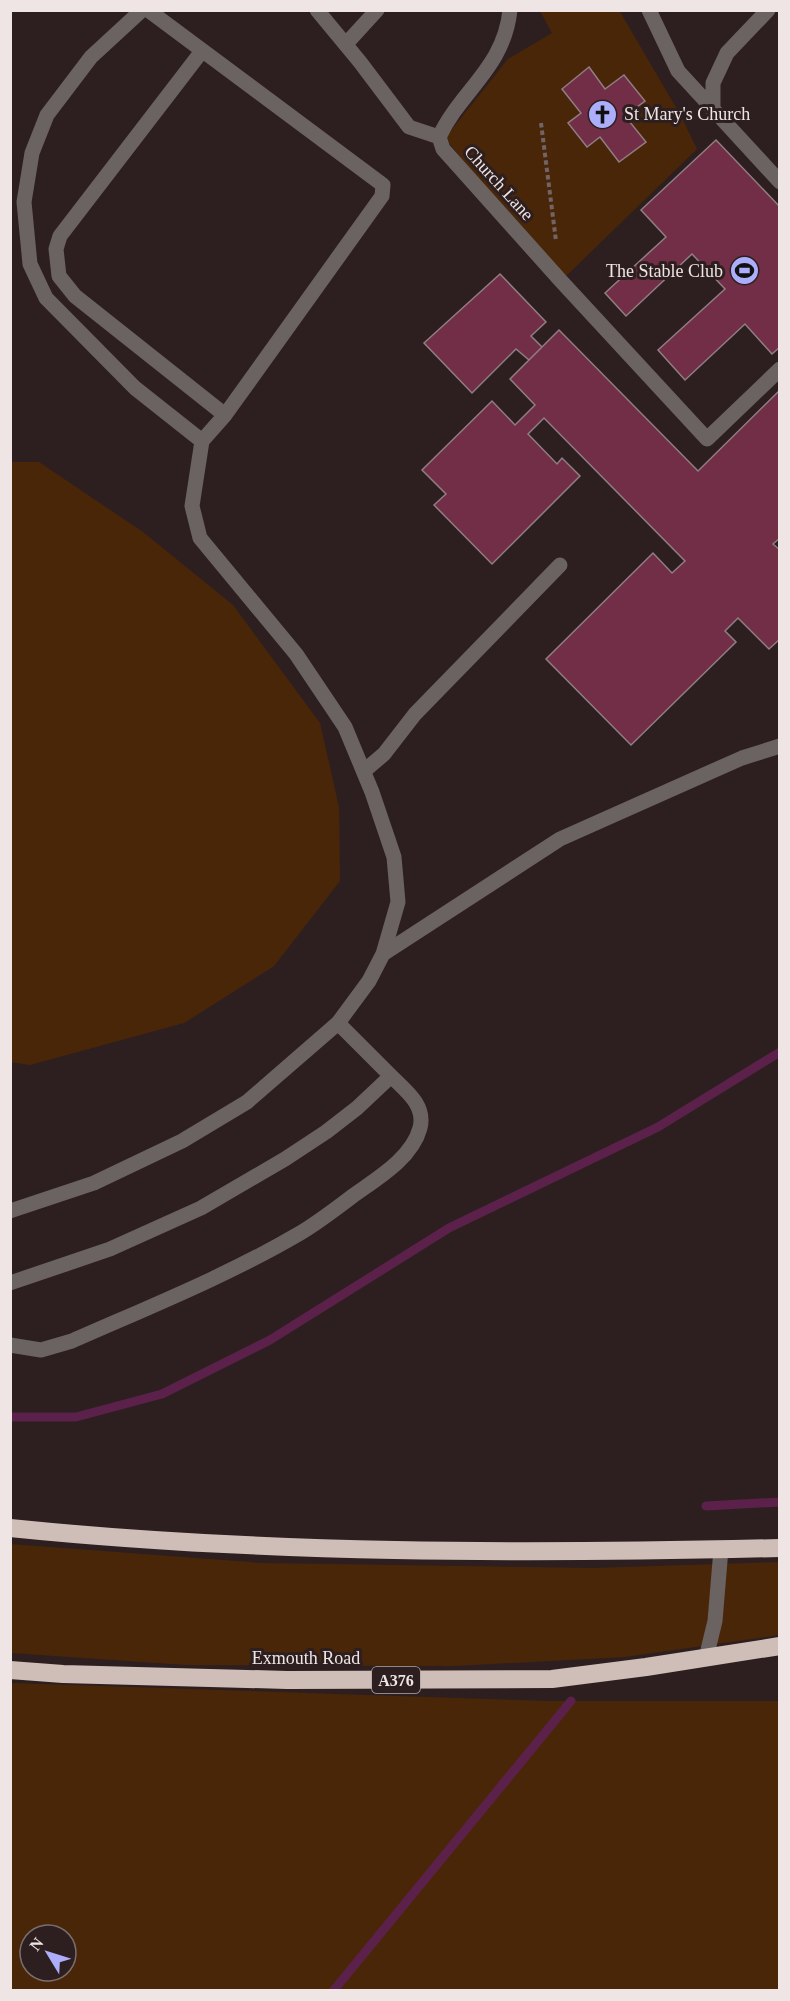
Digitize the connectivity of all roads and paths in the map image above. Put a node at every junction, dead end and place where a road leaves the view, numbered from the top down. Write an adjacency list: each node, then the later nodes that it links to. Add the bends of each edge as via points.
1 (142, 10): 17 (street, via 92,57 47,115 32,153 24,202 30,264 46,298 135,388)
2 (148, 10): 9 (street)
3 (317, 10): 8 (street)
4 (376, 10): 8 (street)
5 (510, 10): 12 (street, via 508,28 496,56 448,118)
6 (649, 10): 10 (street, via 678,71)
7 (768, 10): 10 (street, via 727,53 713,83)
8 (346, 44): 12 (street, via 409,127)
9 (202, 51): 16 (street, via 60,236 57,249 59,276 75,296); 16 (street, via 383,185 382,196)
10 (714, 110): 13 (street)
11 (541, 123): 14 (path)
12 (439, 137): 14 (street, Church Lane, via 443,149)
13 (780, 182)
14 (561, 281): 15 (street, Church Lane, via 707,439)
15 (780, 369)
16 (225, 415): 17 (street)
17 (202, 441): 20 (street, via 192,506 200,538 296,654 345,727)
18 (560, 566): 20 (street, via 415,714 384,754)
19 (780, 746): 21 (street, via 742,758 560,839)
20 (363, 771): 21 (street, via 394,856 398,902)
21 (383, 954): 22 (street, via 369,981)
22 (338, 1023): 23 (street); 24 (street, via 247,1102 182,1141 94,1183)
23 (391, 1076): 25 (street, via 326,1132 201,1208 110,1249); 26 (street, via 420,1110 421,1127 413,1145 385,1174 304,1231 235,1268 72,1341 41,1350)
24 (10, 1211)
25 (10, 1283)
26 (10, 1345)
27 (10, 1528): 29 (highway, via 96,1537 316,1549)
28 (780, 1548): 29 (highway)
29 (721, 1549): 31 (street, via 715,1621)
30 (780, 1646): 31 (highway, Exmouth Road / A376)
31 (706, 1658): 32 (highway, Exmouth Road / A376, via 552,1679 287,1680)
32 (10, 1670)

